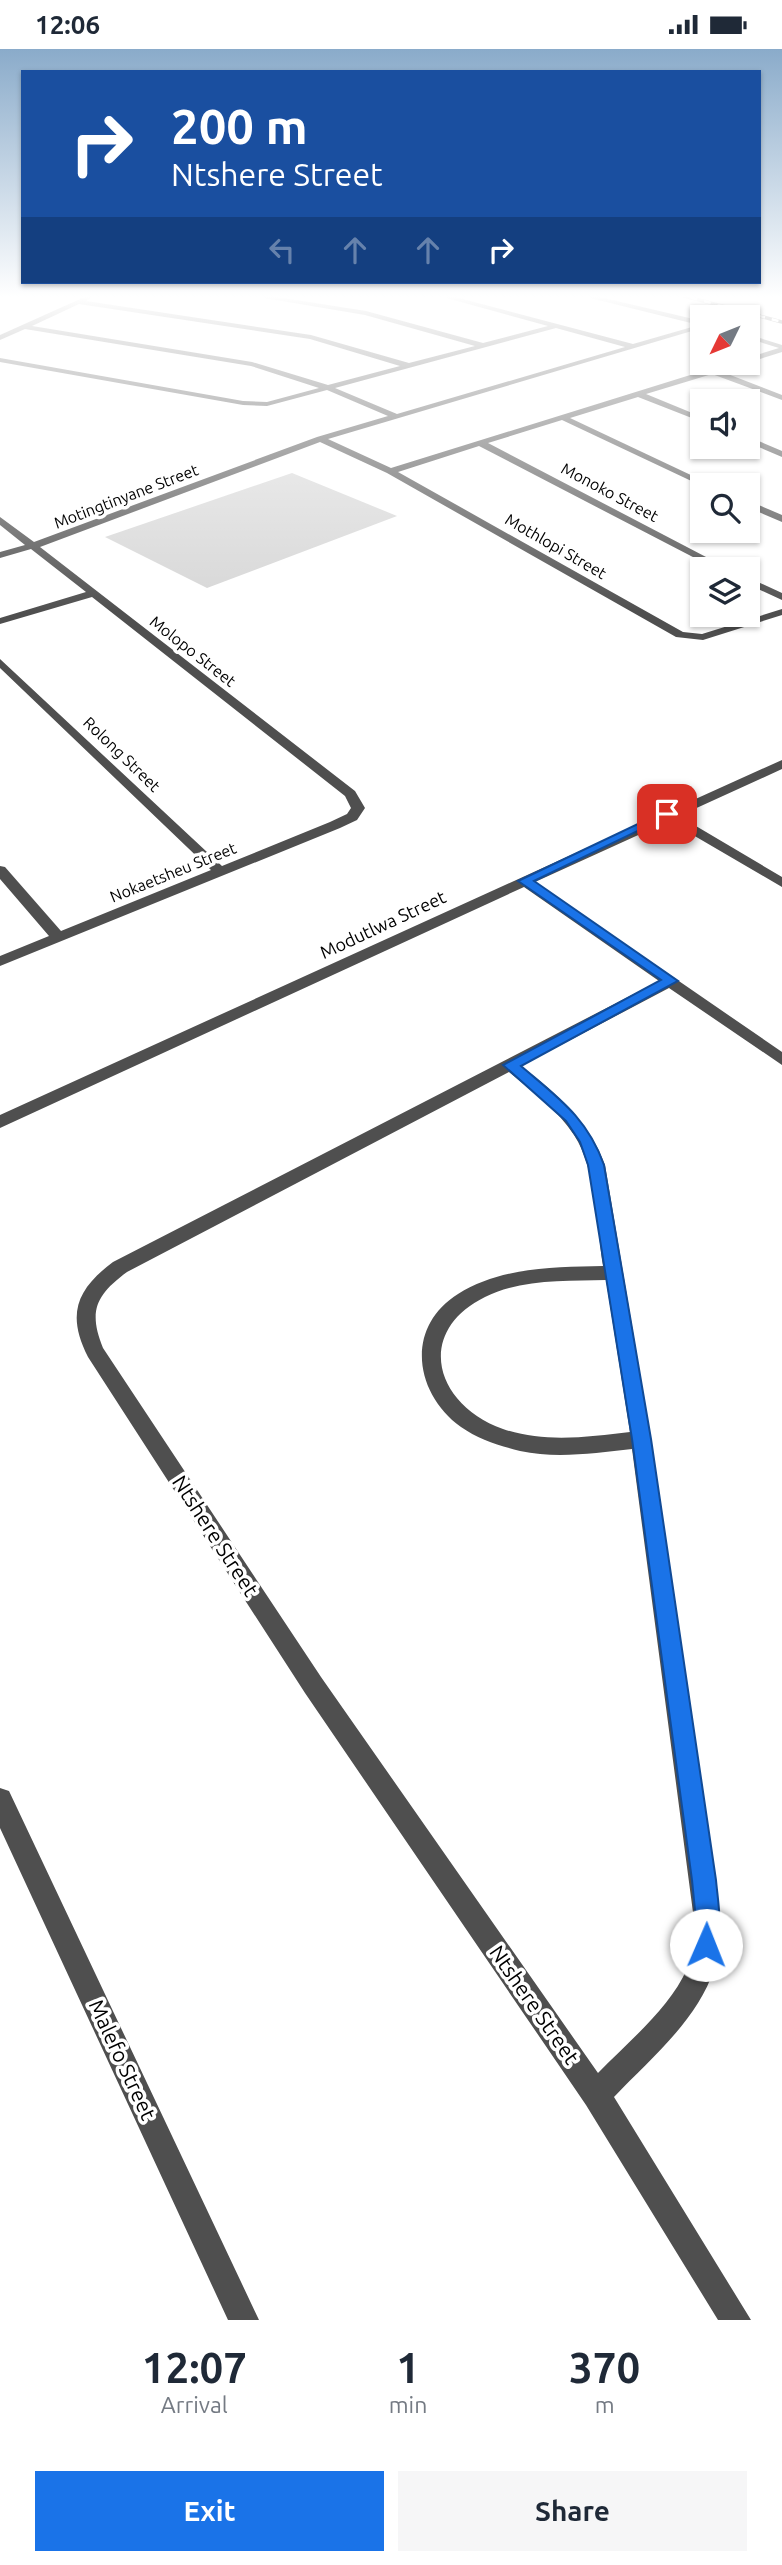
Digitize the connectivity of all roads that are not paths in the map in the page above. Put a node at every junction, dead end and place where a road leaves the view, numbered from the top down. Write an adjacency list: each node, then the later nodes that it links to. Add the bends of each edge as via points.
1 (228, 400): 2 (street, via 271,404)
2 (285, 400)
3 (357, 400): 8 (street)
4 (451, 400): 8 (street, Motingtinyane Street)
5 (620, 400): 9 (street)
6 (653, 400): 7 (street)
7 (690, 415)
8 (395, 416): 10 (street, Motingtinyane Street)
9 (564, 418): 11 (street); 15 (street)
10 (320, 439): 14 (street, Mothlopi Street); 19 (street, Motingtinyane Street)
11 (482, 444): 14 (street); 21 (street, Monoko Street)
12 (760, 445): 13 (street)
13 (782, 454)
14 (390, 471): 25 (street, Mothlopi Street, via 680,635 703,637)
15 (690, 477)
16 (760, 509): 17 (street)
17 (782, 519)
18 (0, 520): 19 (street, Molopo Street)
19 (35, 545): 20 (street, Motingtinyane Street); 23 (street, Molopo Street)
20 (0, 555)
21 (701, 557)
22 (760, 586): 24 (street)
23 (94, 593): 26 (street); 29 (street, Molopo Street, via 349,793)
24 (782, 597)
25 (782, 612)
26 (0, 621)
27 (0, 662): 32 (street, Rolong Street)
28 (782, 764): 30 (street, Modutlwa Street)
29 (356, 812): 32 (street, Nokaetsheu Street)
30 (667, 814): 33 (street, Modutlwa Street); 34 (street)
31 (0, 870): 35 (street)
32 (220, 872): 35 (street, Nokaetsheu Street)
33 (524, 881): 37 (street); 40 (street, Modutlwa Street)
34 (782, 883)
35 (59, 937): 36 (street, Nokaetsheu Street)
36 (0, 961)
37 (671, 981): 38 (street); 39 (street, Ntshere Street)
38 (782, 1060)
39 (510, 1065): 41 (street, via 561,1106 588,1140); 44 (street, Ntshere Street, via 120,1267 86,1304 85,1327 95,1351 306,1674)
40 (0, 1122)
41 (614, 1273): 42 (street); 42 (street, via 531,1277 477,1292 449,1310 438,1324 429,1354 450,1403 481,1428 503,1437 554,1446)
42 (641, 1439): 44 (street, via 704,1880 707,1932 699,1973 685,1999)
43 (0, 1800): 45 (street, Malefo Street)
44 (596, 2095): 46 (street, Ntshere Street)
45 (244, 2320)
46 (736, 2320)

